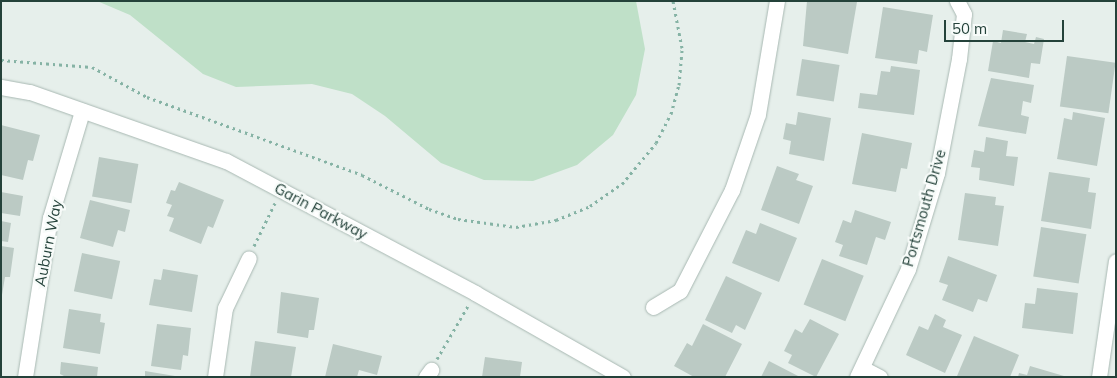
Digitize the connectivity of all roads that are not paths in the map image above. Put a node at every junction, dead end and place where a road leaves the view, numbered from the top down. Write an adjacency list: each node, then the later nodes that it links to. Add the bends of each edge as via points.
1 (777, 1): 7 (street, via 758,114 732,190 680,291)
2 (957, 1): 8 (street, Portsmouth Drive, via 964,14 960,50 937,173 908,269)
3 (1, 88): 4 (street, Garin Parkway, via 30,92)
4 (82, 111): 9 (street, Auburn Way, via 50,218); 11 (street, Garin Parkway, via 226,161 476,293)
5 (249, 258): 10 (street, via 225,308)
6 (1116, 261): 13 (street)
7 (653, 307)
8 (859, 372): 12 (street)
9 (25, 377)
10 (215, 377)
11 (623, 377)
12 (880, 377)
13 (1099, 377)

